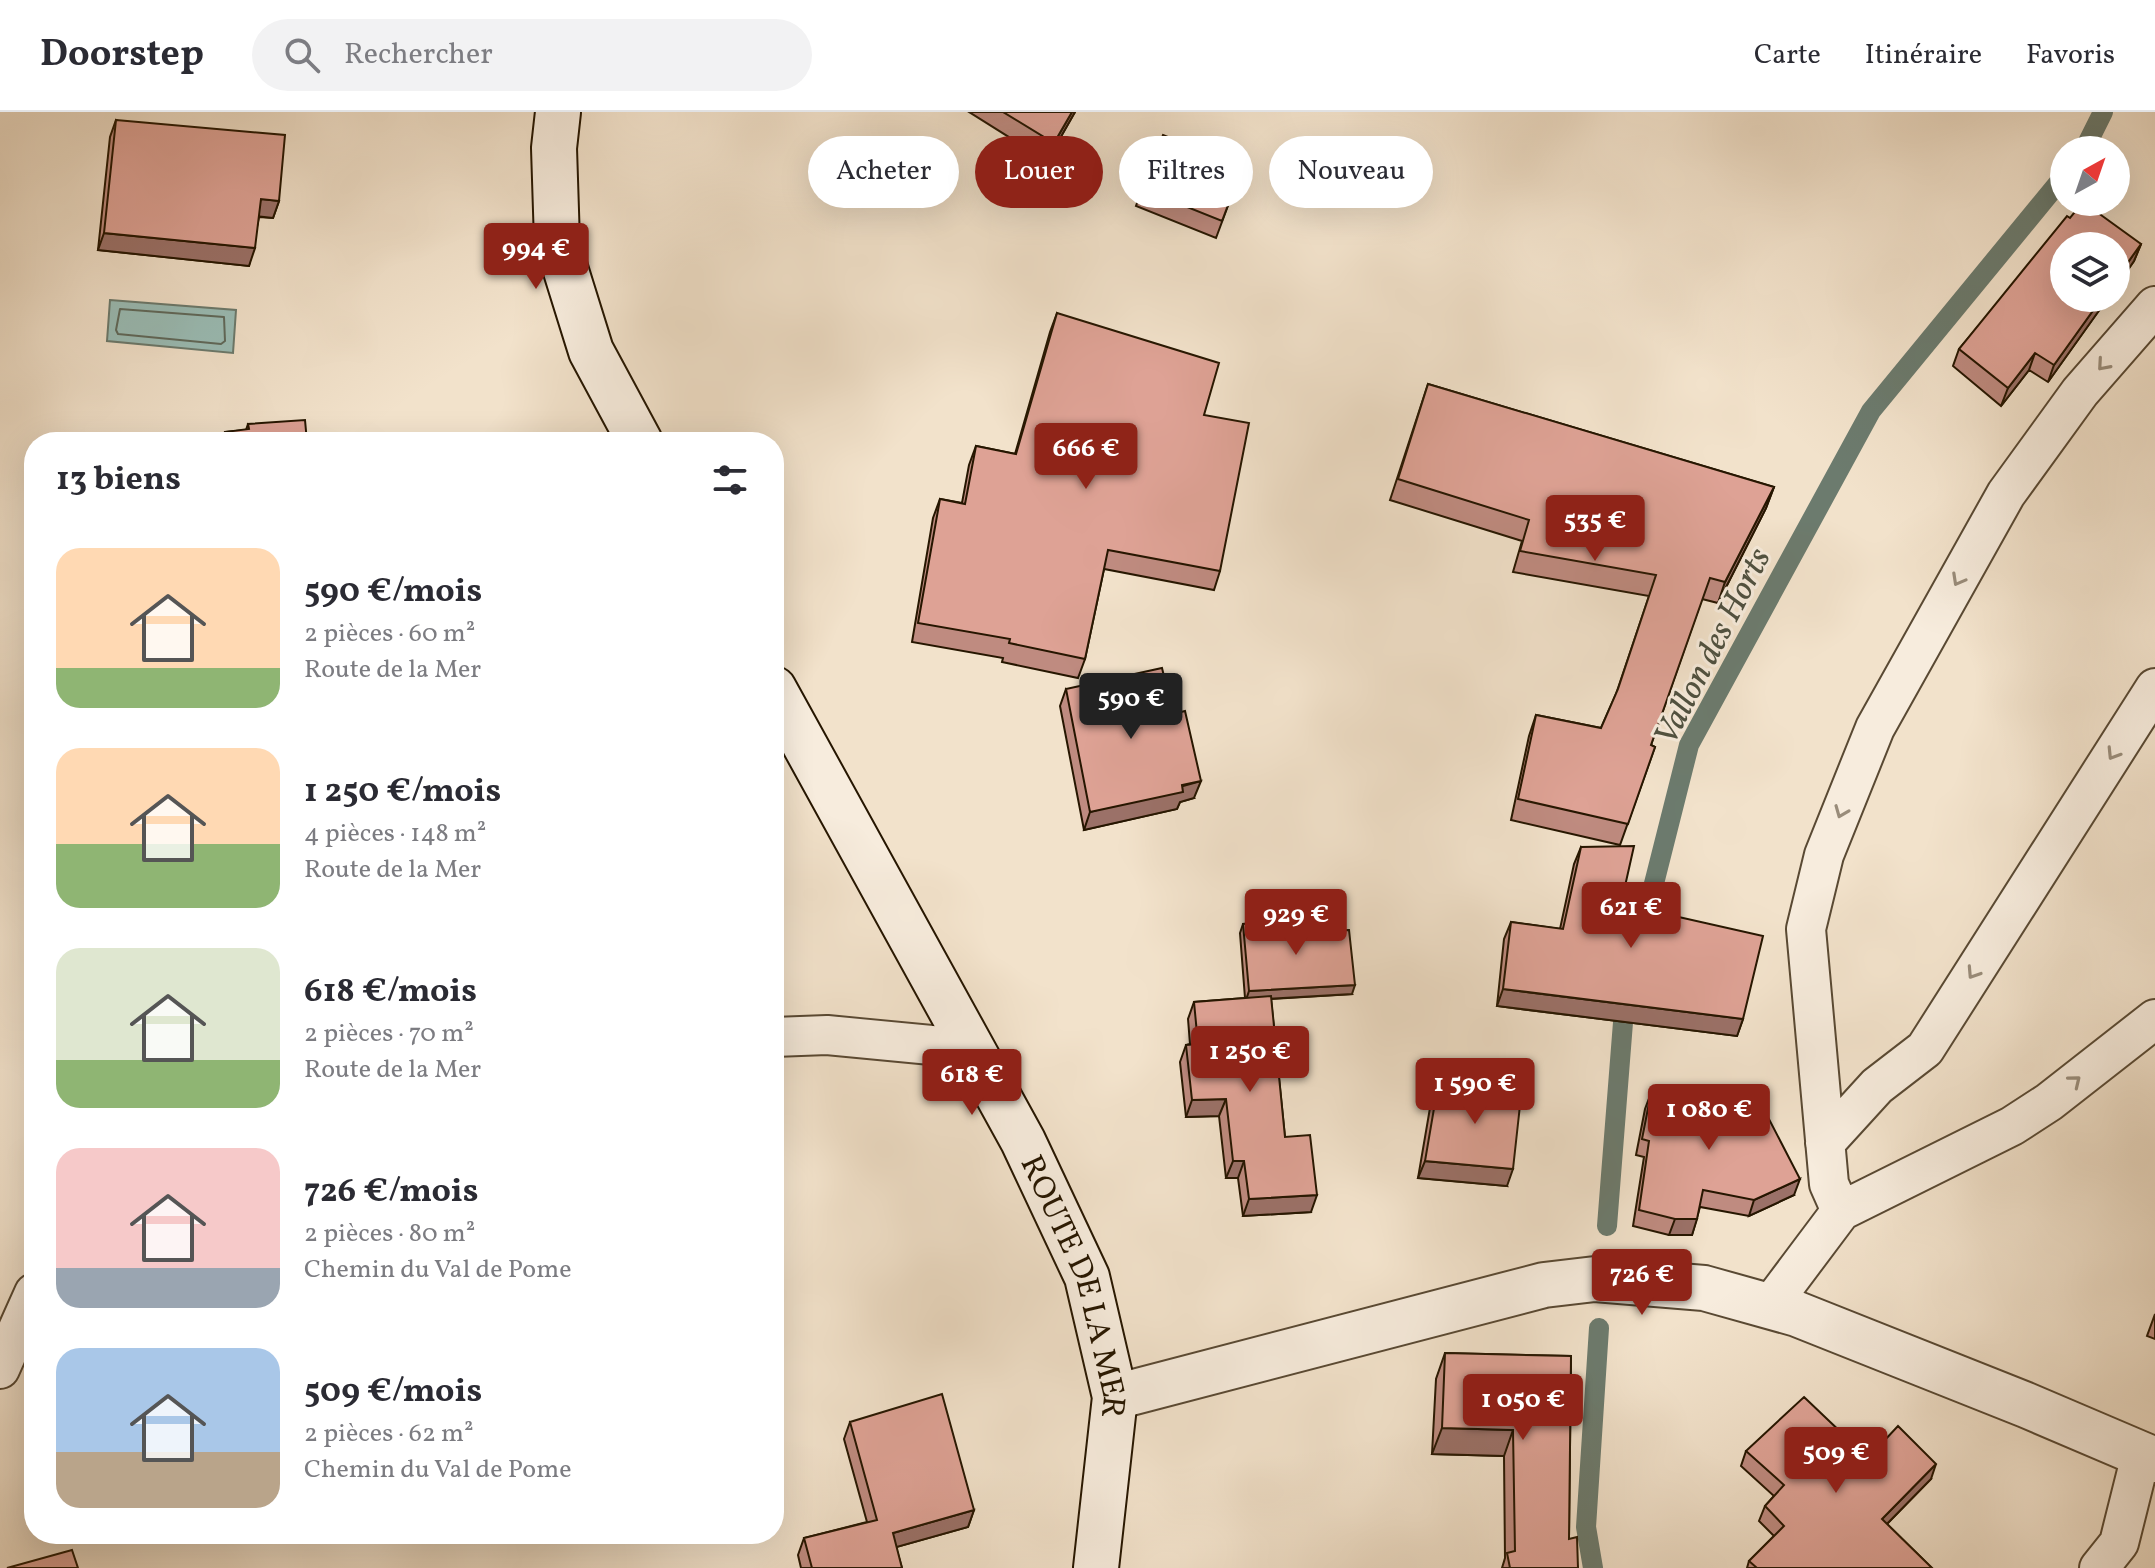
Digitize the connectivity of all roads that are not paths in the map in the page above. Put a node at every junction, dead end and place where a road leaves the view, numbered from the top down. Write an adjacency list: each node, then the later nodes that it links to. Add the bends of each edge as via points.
1 (558, 112): 3 (main road, via 557,242 591,351)
2 (2148, 324): 9 (lane, one-way to 9, via 2080,392 2006,494 1875,728 1820,870 1806,929)
3 (635, 432)
4 (2155, 688): 9 (lane, one-way to 9, via 1925,1049 1877,1086)
5 (784, 707): 8 (main road, ROUTE DE LA MER)
6 (2155, 1019): 10 (lane, one-way to 6, via 2012,1126)
7 (784, 1037): 8 (lane, via 827,1035)
8 (973, 1049): 14 (main road, ROUTE DE LA MER, via 1087,1277)
9 (1825, 1143): 10 (lane, via 1829,1184)
10 (1841, 1211): 11 (lane)
11 (1769, 1307): 14 (main road, via 1704,1288 1595,1279 1544,1285); 15 (main road, via 2012,1399)
12 (24, 1315): 13 (lane)
13 (0, 1369)
14 (1115, 1397): 16 (main road, ROUTE DE LA MER)
15 (2148, 1458): 17 (lane, via 2119,1543)
16 (1096, 1568)
17 (2099, 1568)

